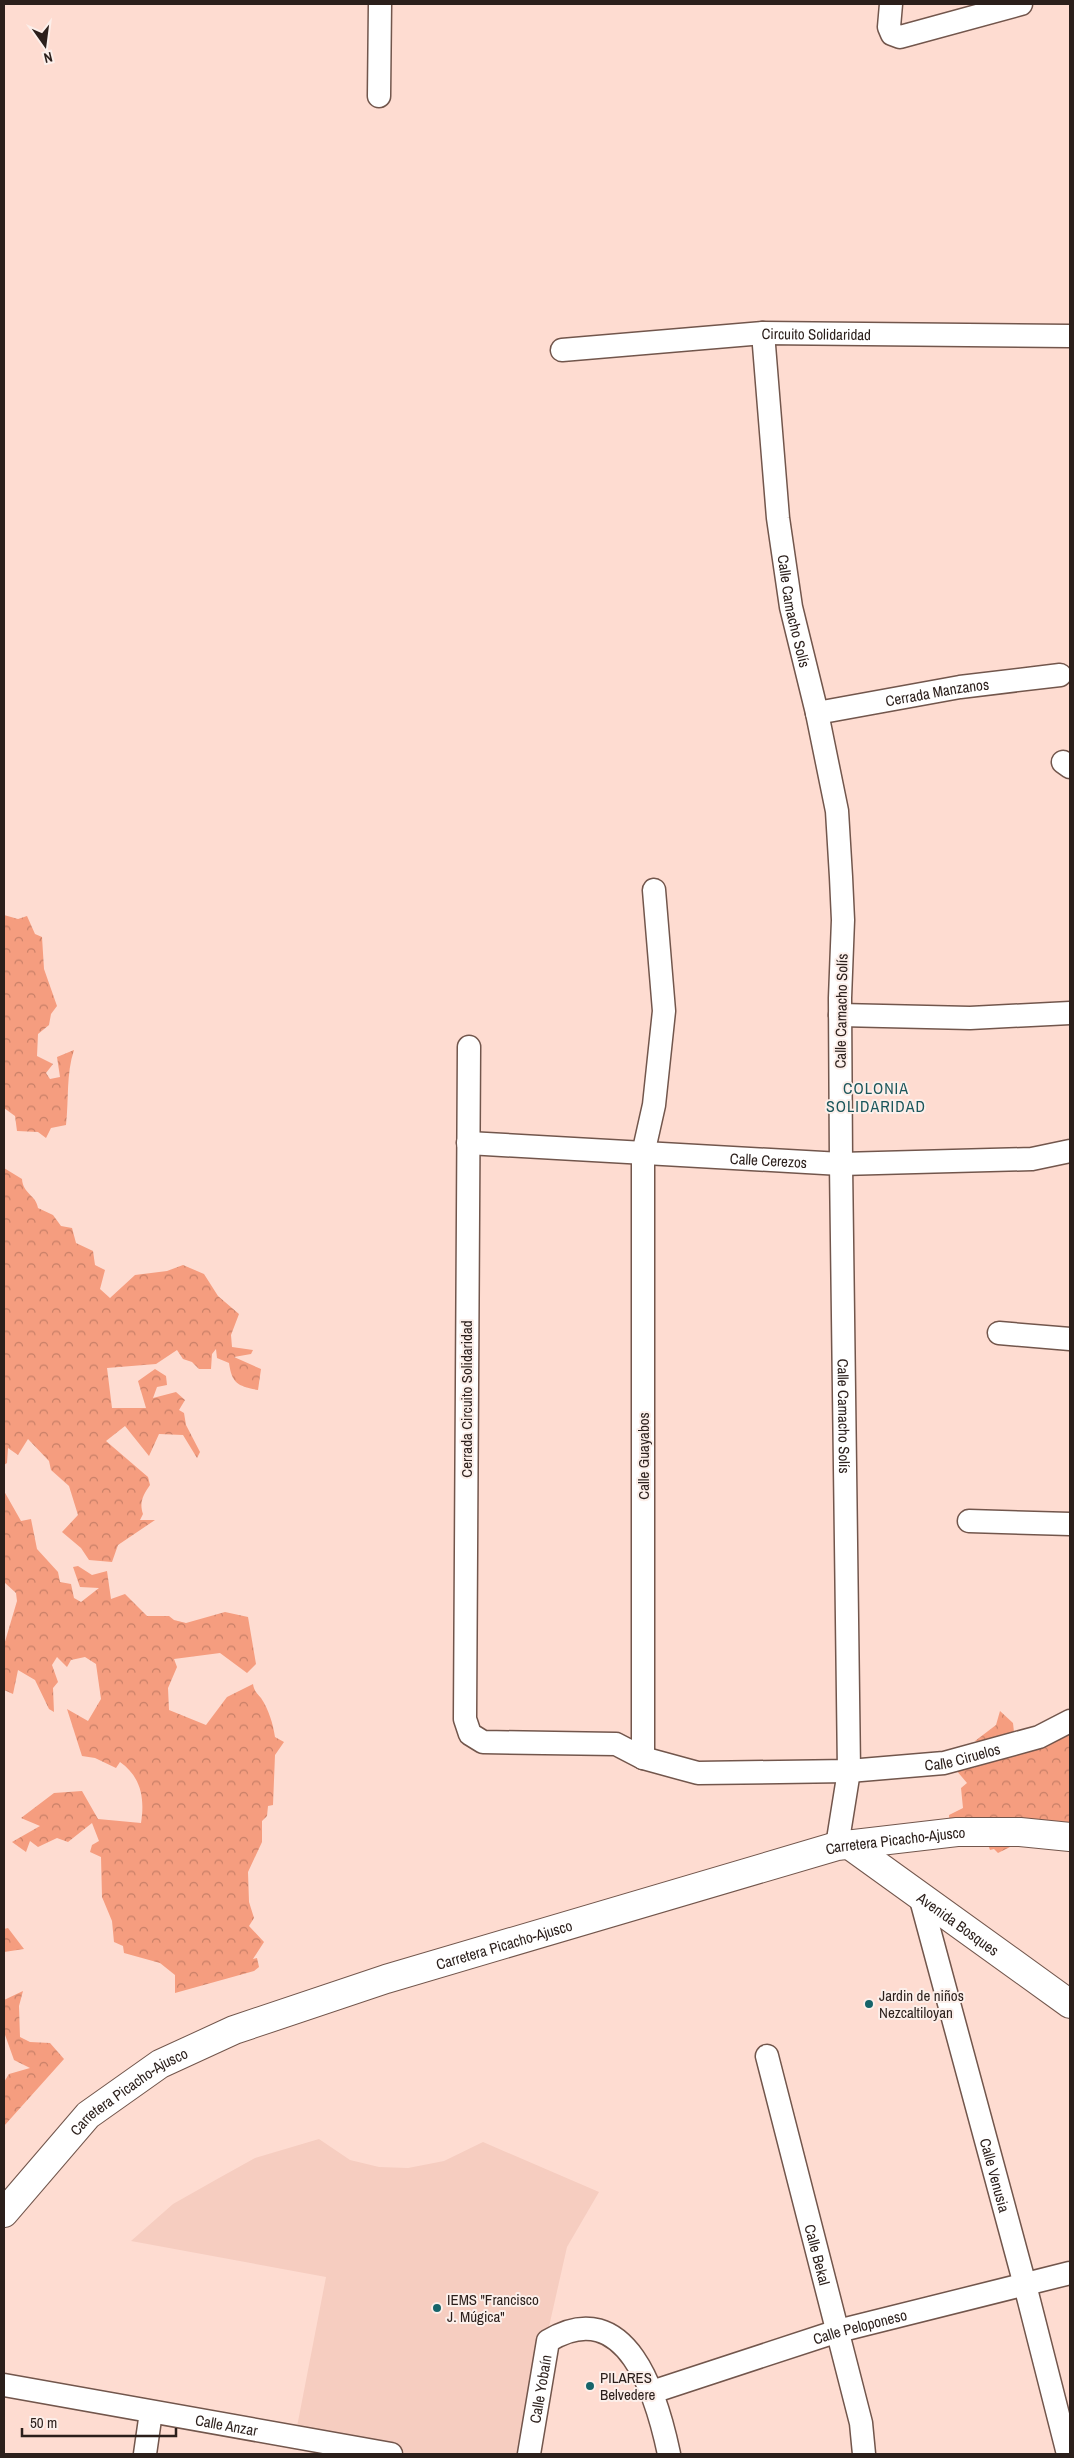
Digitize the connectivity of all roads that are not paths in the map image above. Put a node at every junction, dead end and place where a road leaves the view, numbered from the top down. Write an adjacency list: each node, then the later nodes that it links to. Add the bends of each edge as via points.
1 (380, 4): 4 (street)
2 (891, 4): 3 (street, via 889,27 892,34 900,37)
3 (1021, 4)
4 (379, 96)
5 (763, 333): 6 (street, Circuito Solidaridad); 7 (street, Circuito Solidaridad); 9 (street, Calle Camacho Solís, via 783,553 791,607)
6 (1070, 336)
7 (562, 350)
8 (1060, 675): 9 (street, Cerrada Manzanos, via 960,687)
9 (817, 713): 12 (street, Calle Camacho Solís, via 837,811 843,920)
10 (654, 890): 16 (street, Calle Guayabos, via 664,1011 654,1105)
11 (1070, 1013): 12 (street, via 970,1018)
12 (840, 1015): 17 (street, Calle Camacho Solís)
13 (469, 1048): 14 (street, Cerrada Circuito Solidaridad)
14 (468, 1143): 16 (street, Calle Cerezos); 23 (street, Cerrada Circuito Solidaridad, via 465,1719 470,1734)
15 (1070, 1151): 17 (street, Calle Cerezos, via 1032,1158)
16 (643, 1154): 17 (street, Calle Cerezos); 24 (street, Calle Guayabos)
17 (840, 1164): 25 (street, Calle Camacho Solís)
18 (999, 1333): 19 (street)
19 (1070, 1339)
20 (970, 1520): 21 (street)
21 (1070, 1524)
22 (1070, 1721): 25 (street, Calle Ciruelos, via 1039,1736 944,1762)
23 (483, 1742): 24 (street, Calle Ciruelos, via 616,1744)
24 (643, 1758): 25 (street, Calle Ciruelos, via 698,1773)
25 (849, 1772): 27 (street, Calle Camacho Solís)
26 (1070, 1838): 27 (main road, Carretera Picacho-Ajusco, via 1020,1832 957,1832)
27 (842, 1845): 28 (main road, Avenida Bosques); 31 (main road, Carretera Picacho-Ajusco, via 386,1979 234,2030 160,2064 88,2115)
28 (920, 1896): 29 (main road, Avenida Bosques); 33 (street, Calle Venusia)
29 (1070, 2004)
30 (767, 2056): 34 (street, Calle Bekal)
31 (4, 2213)
32 (1070, 2273): 33 (street, Calle Peloponeso)
33 (1025, 2285): 34 (street, Calle Peloponeso); 44 (street, Calle Venusia)
34 (838, 2331): 36 (street, Calle Peloponeso); 43 (street, Calle Bekal, via 862,2423)
35 (4, 2385): 37 (street, Calle Anzar)
36 (652, 2392): 41 (street, Calle Yobaín, via 634,2357 608,2335 591,2330 566,2330 548,2341); 42 (street, Calle Yobaín)
37 (151, 2412): 38 (street, Calle Anzar); 39 (street)
38 (311, 2447): 40 (street, Calle Anzar)
39 (145, 2454)
40 (391, 2454)
41 (529, 2454)
42 (670, 2454)
43 (864, 2454)
44 (1068, 2454)

